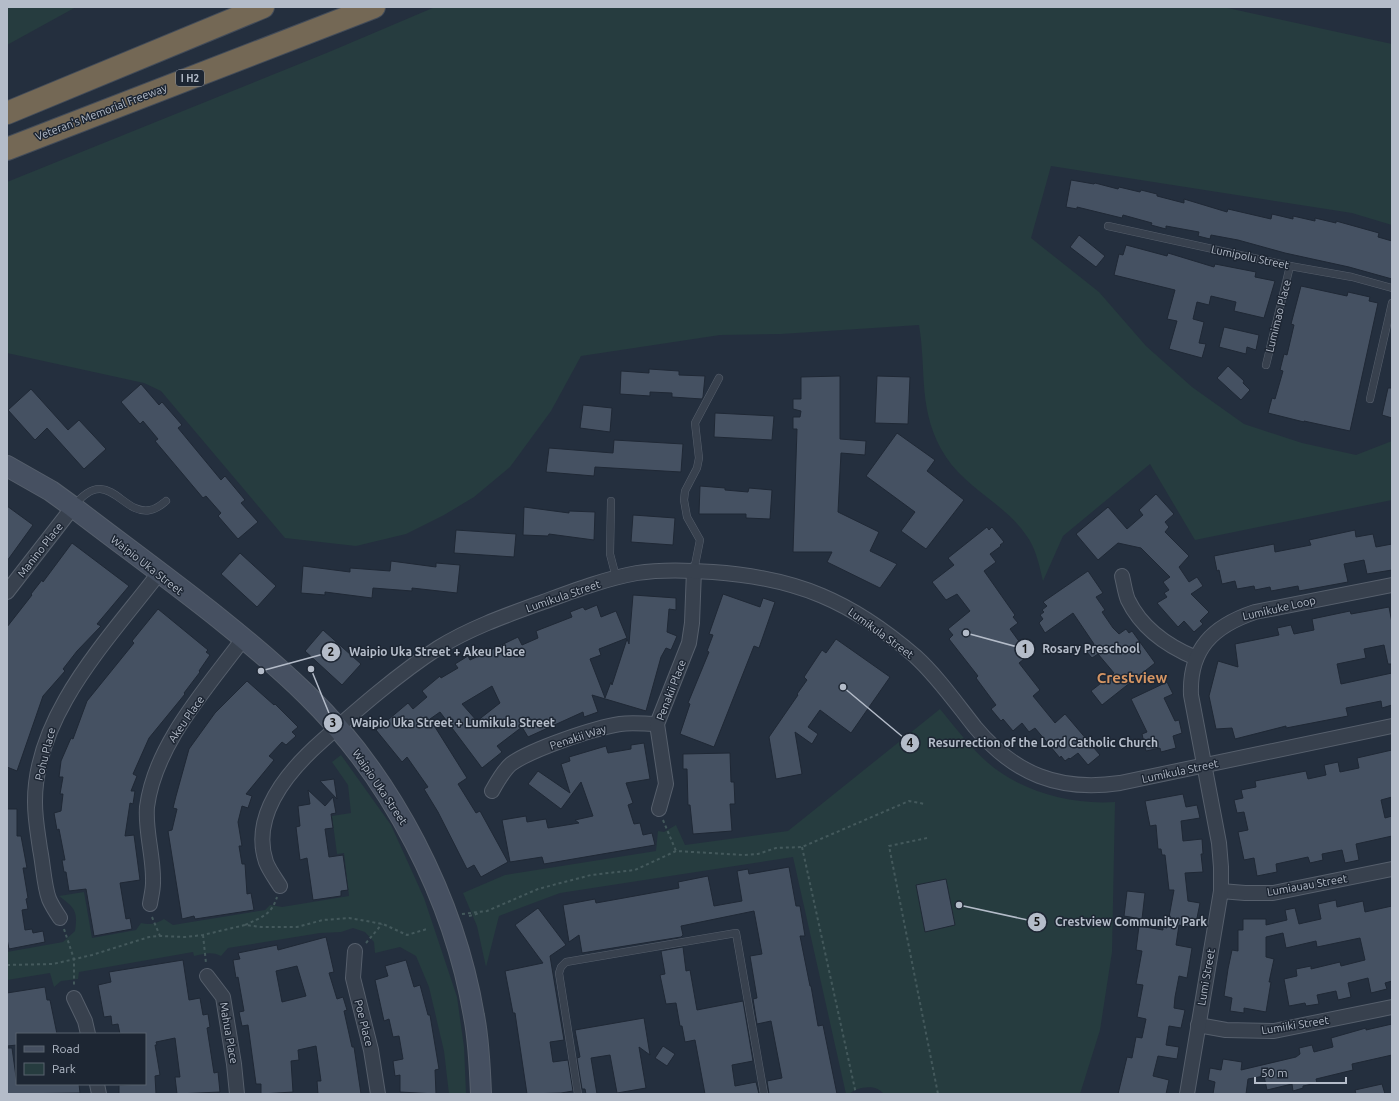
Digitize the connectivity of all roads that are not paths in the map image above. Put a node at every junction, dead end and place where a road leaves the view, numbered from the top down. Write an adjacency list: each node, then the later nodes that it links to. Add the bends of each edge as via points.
1 (263, 7): 3 (highway)
2 (374, 7): 4 (highway, Veteran's Memorial Freeway / I H2)
3 (7, 113)
4 (7, 149)
5 (1108, 226): 6 (lane, Lumipolu Street)
6 (1290, 266): 7 (lane, Lumipolu Street, via 1352,277); 9 (lane, Lumimao Place)
7 (1392, 288)
8 (1392, 303): 11 (lane)
9 (1266, 366)
10 (719, 378): 16 (lane, via 695,424 699,458 697,468 685,491 687,517 700,540)
11 (1370, 399)
12 (7, 466): 15 (street, Waipio Uka Street, via 45,487)
13 (166, 501): 15 (lane, via 149,511 139,510 104,489 92,490 81,497)
14 (611, 501): 19 (lane, via 610,554)
15 (73, 507): 17 (street, Waipio Uka Street); 21 (street, Manino Place)
16 (694, 570): 19 (street, Lumikula Street, via 662,570); 24 (street, Penakii Place, via 689,643); 27 (street, Lumikula Street, via 749,574 796,585 842,605 888,634 915,656 996,749 1036,775 1061,783 1101,786)
17 (159, 573): 22 (street, Waipio Uka Street); 34 (street, Pohu Place, via 66,698 53,721 44,747 35,803 37,830 49,898)
18 (1122, 576): 23 (street, via 1128,600 1146,626 1163,641)
19 (616, 578): 26 (street, Lumikula Street, via 531,606 460,636 437,649)
20 (1392, 584): 23 (street, Lumikuke Loop, via 1236,618 1206,642)
21 (7, 592)
22 (243, 639): 26 (street, Waipio Uka Street, via 308,696); 33 (street, Akeu Place, via 170,739 160,759 148,807 147,830 153,883)
23 (1196, 658): 27 (street, Lumikuke Loop, via 1190,680 1191,695)
24 (657, 724): 28 (street, Penakii Way, via 622,724 594,730 528,754 511,765); 29 (street, Penakii Place, via 666,784)
25 (1392, 726): 27 (street, Lumikula Street)
26 (337, 727): 31 (street, Lumikula Street, via 301,759 273,800 266,820 263,842 266,863); 43 (street, Waipio Uka Street, via 395,805 422,857 447,917 460,954 474,1016)
27 (1205, 766): 32 (street, Lumi Street, via 1219,843)
28 (492, 792)
29 (659, 809)
30 (1392, 869): 32 (street, Lumiauau Street, via 1273,893)
31 (280, 886)
32 (1221, 890): 39 (street, Lumi Street)
33 (150, 904)
34 (60, 918)
35 (355, 951): 42 (street, Poe Place, via 353,978 371,1050)
36 (207, 976): 41 (street, Mahua Place, via 223,997)
37 (74, 998): 40 (street)
38 (1392, 1007): 39 (street, Lumiiki Street, via 1274,1031 1226,1030)
39 (1198, 1025): 46 (street, Lumi Street)
40 (88, 1033)
41 (237, 1094)
42 (378, 1094)
43 (481, 1094)
44 (578, 1094): 45 (lane, via 561,967 566,962 736,933)
45 (764, 1094)
46 (1187, 1094)

